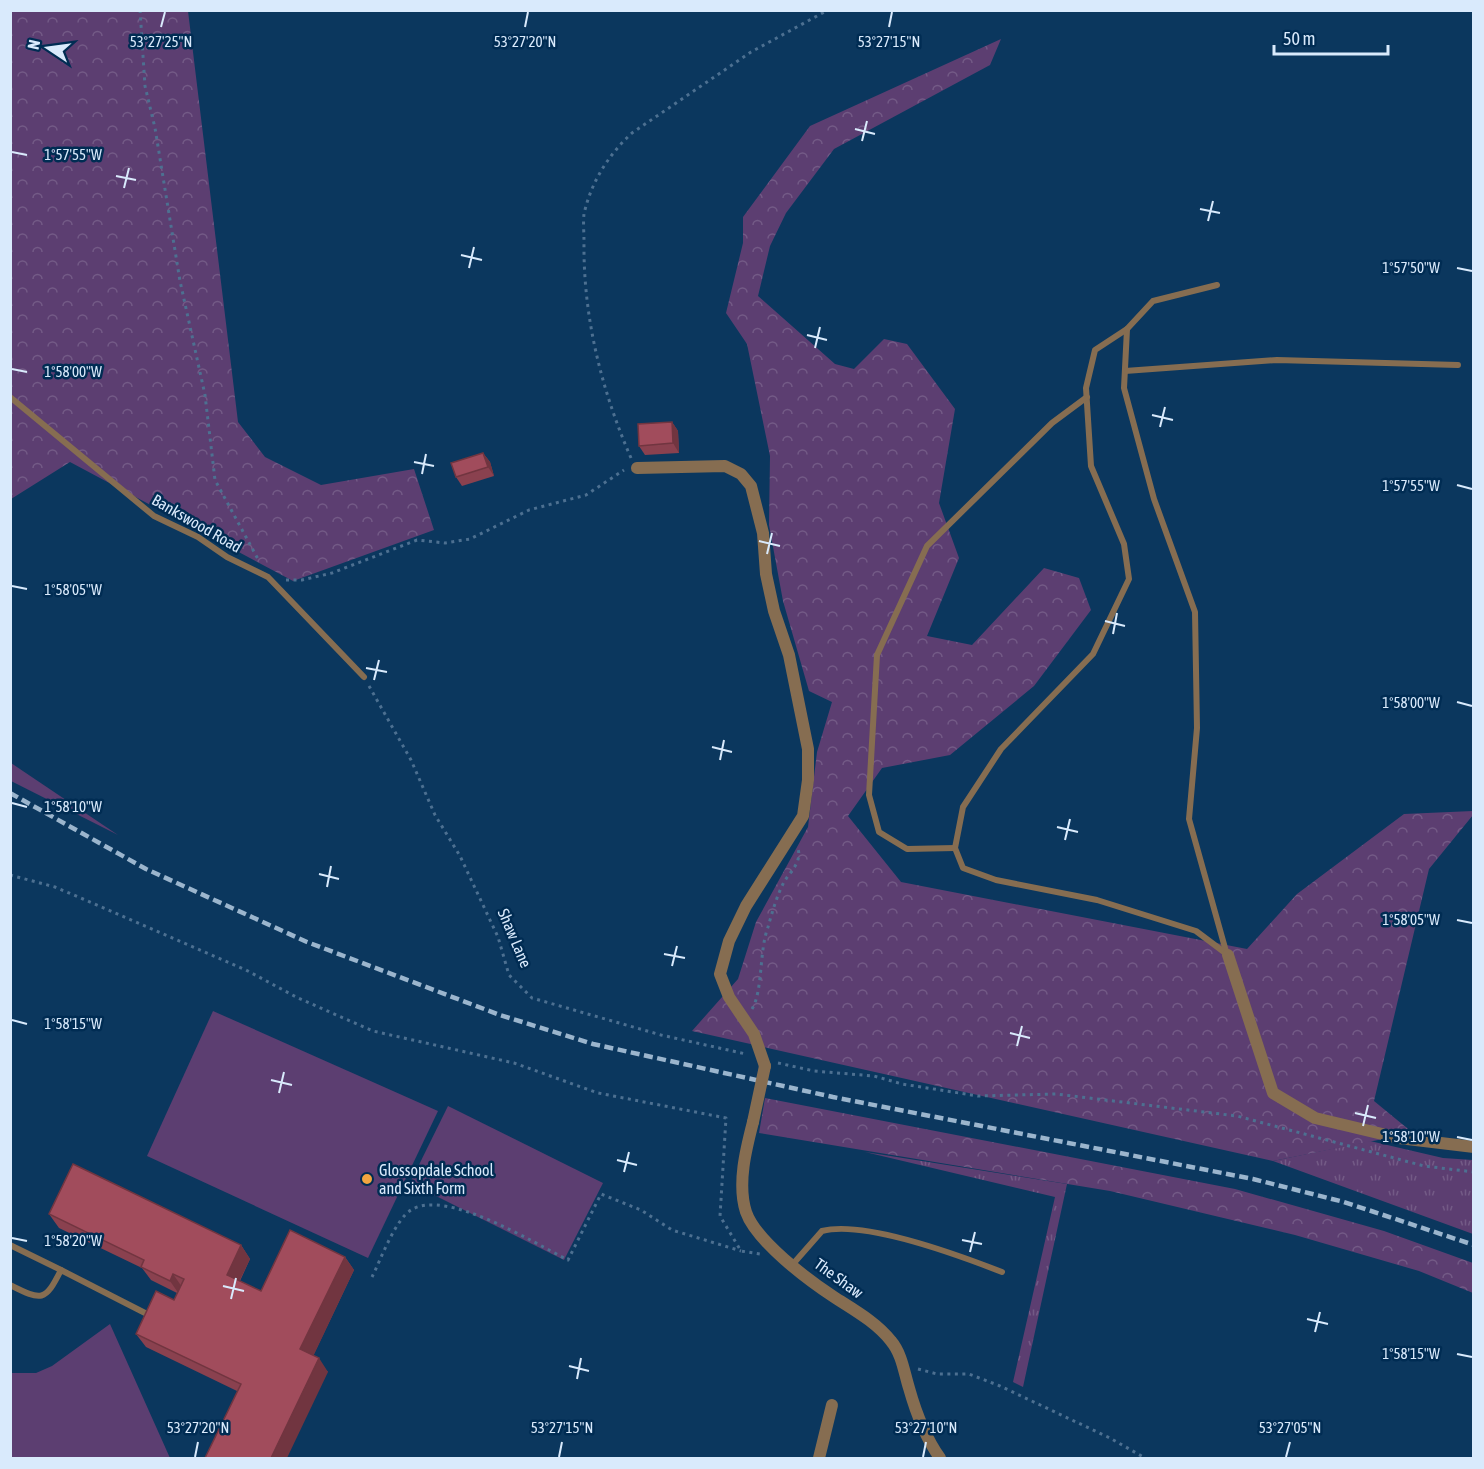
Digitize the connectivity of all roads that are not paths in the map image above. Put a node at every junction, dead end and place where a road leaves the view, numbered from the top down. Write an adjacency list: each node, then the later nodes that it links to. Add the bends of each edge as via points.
1 (1217, 285): 2 (lane, via 1153,301)
2 (1127, 329): 4 (lane); 6 (lane, via 1095,350)
3 (1458, 365): 4 (lane, via 1277,360)
4 (1125, 371): 10 (lane, via 1124,388 1154,499 1195,612 1197,728 1189,819)
5 (10, 396): 8 (lane, Bankswood Road, via 154,516 268,577)
6 (1087, 397): 9 (lane, via 1091,466 1124,544 1129,579 1093,654 1001,749 963,807); 9 (lane, via 1052,423 927,546 877,655 868,795 879,832 907,849)
7 (637, 468): 13 (street, The Shaw, bridge, via 725,466 741,474 751,486 763,532 772,602 789,655 808,749 803,816 734,928 720,974 725,990 754,1034 763,1062 744,1163 746,1212 754,1227)
8 (364, 677)
9 (955, 848): 10 (lane, via 963,868 996,880 1097,900 1196,931)
10 (1228, 955): 11 (street, via 1273,1093 1315,1118 1399,1138)
11 (1473, 1147)
12 (10, 1245): 14 (lane)
13 (789, 1261): 15 (lane, via 822,1231 842,1229 912,1242); 20 (street, The Shaw, via 877,1326 893,1343 926,1438)
14 (61, 1270): 16 (lane, via 43,1297 34,1298); 17 (lane)
15 (1002, 1272)
16 (10, 1286)
17 (147, 1314)
18 (832, 1406): 19 (street)
19 (819, 1458)
20 (940, 1458)

